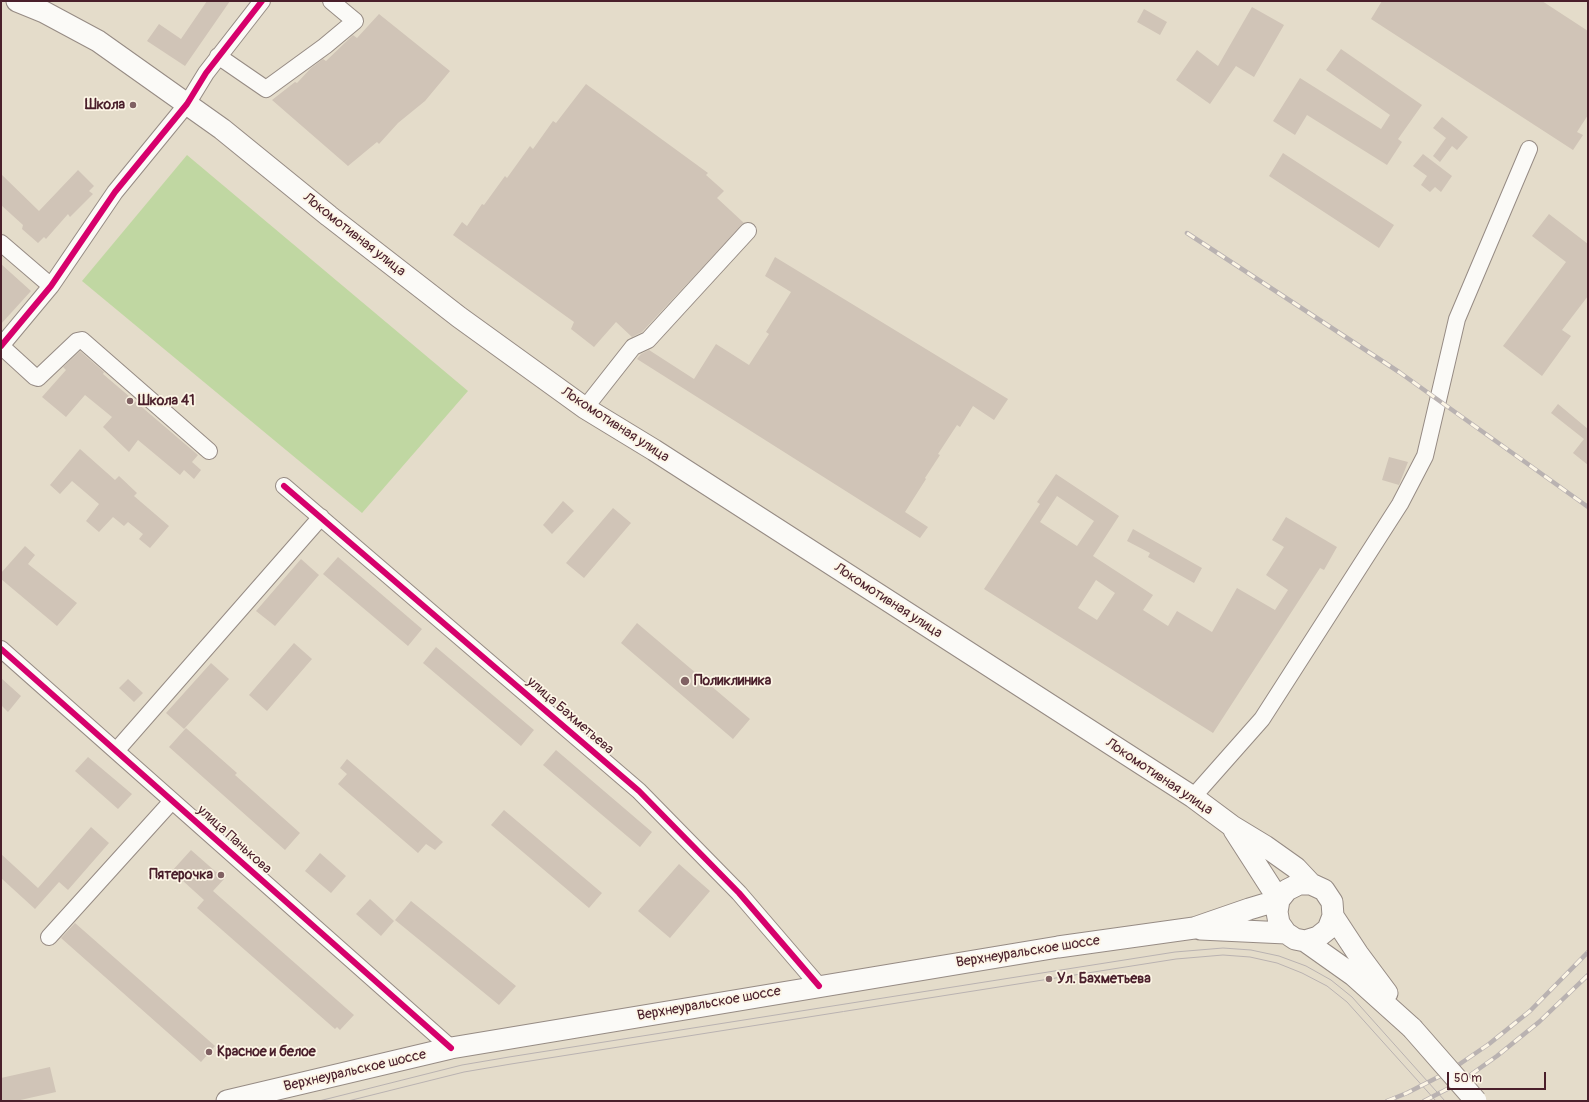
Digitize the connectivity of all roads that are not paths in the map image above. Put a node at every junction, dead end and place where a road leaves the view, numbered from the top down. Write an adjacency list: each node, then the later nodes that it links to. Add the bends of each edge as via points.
1 (17, 1): 5 (main road, Локомотивная улица, via 44,12 98,41)
2 (262, 1): 4 (street)
3 (332, 1): 4 (street, via 355,21 266,89)
4 (218, 56): 5 (street)
5 (187, 104): 9 (street, via 115,192); 11 (main road, Локомотивная улица, via 459,317)
6 (1529, 149): 17 (street, via 1457,319 1425,456 1400,504 1262,719)
7 (748, 231): 11 (street, via 648,340 633,347)
8 (1, 243): 9 (street)
9 (51, 286): 10 (street)
10 (1, 346): 12 (street, via 38,378 77,341 82,340)
11 (585, 408): 17 (main road, Локомотивная улица)
12 (209, 451)
13 (284, 486): 14 (street, улица Бахметьева)
14 (321, 517): 16 (street); 26 (street, улица Бахметьева, via 639,791 739,893)
15 (1, 649): 16 (street, улица Панькова)
16 (116, 751): 18 (street, улица Панькова)
17 (1193, 797): 19 (main road, Локомотивная улица)
18 (172, 801): 24 (street); 28 (street, улица Панькова)
19 (1232, 826): 20 (main road, Локомотивная улица, via 1296,868); 21 (main road)
20 (1311, 884): 21 (main road, via 1298,884 1287,890); 22 (main road, via 1324,890 1332,902)
21 (1279, 900): 23 (main road); 25 (main road, via 1279,924)
22 (1333, 916): 25 (main road, via 1328,929 1318,938); 27 (main road)
23 (1194, 928): 25 (main road); 26 (main road, Верхнеуральское шоссе)
24 (49, 937)
25 (1296, 937): 27 (main road, via 1353,975)
26 (818, 986): 28 (main road, Верхнеуральское шоссе)
27 (1412, 1028): 30 (main road, bridge)
28 (451, 1048): 29 (main road, Верхнеуральское шоссе)
29 (227, 1101)
30 (1476, 1101)

